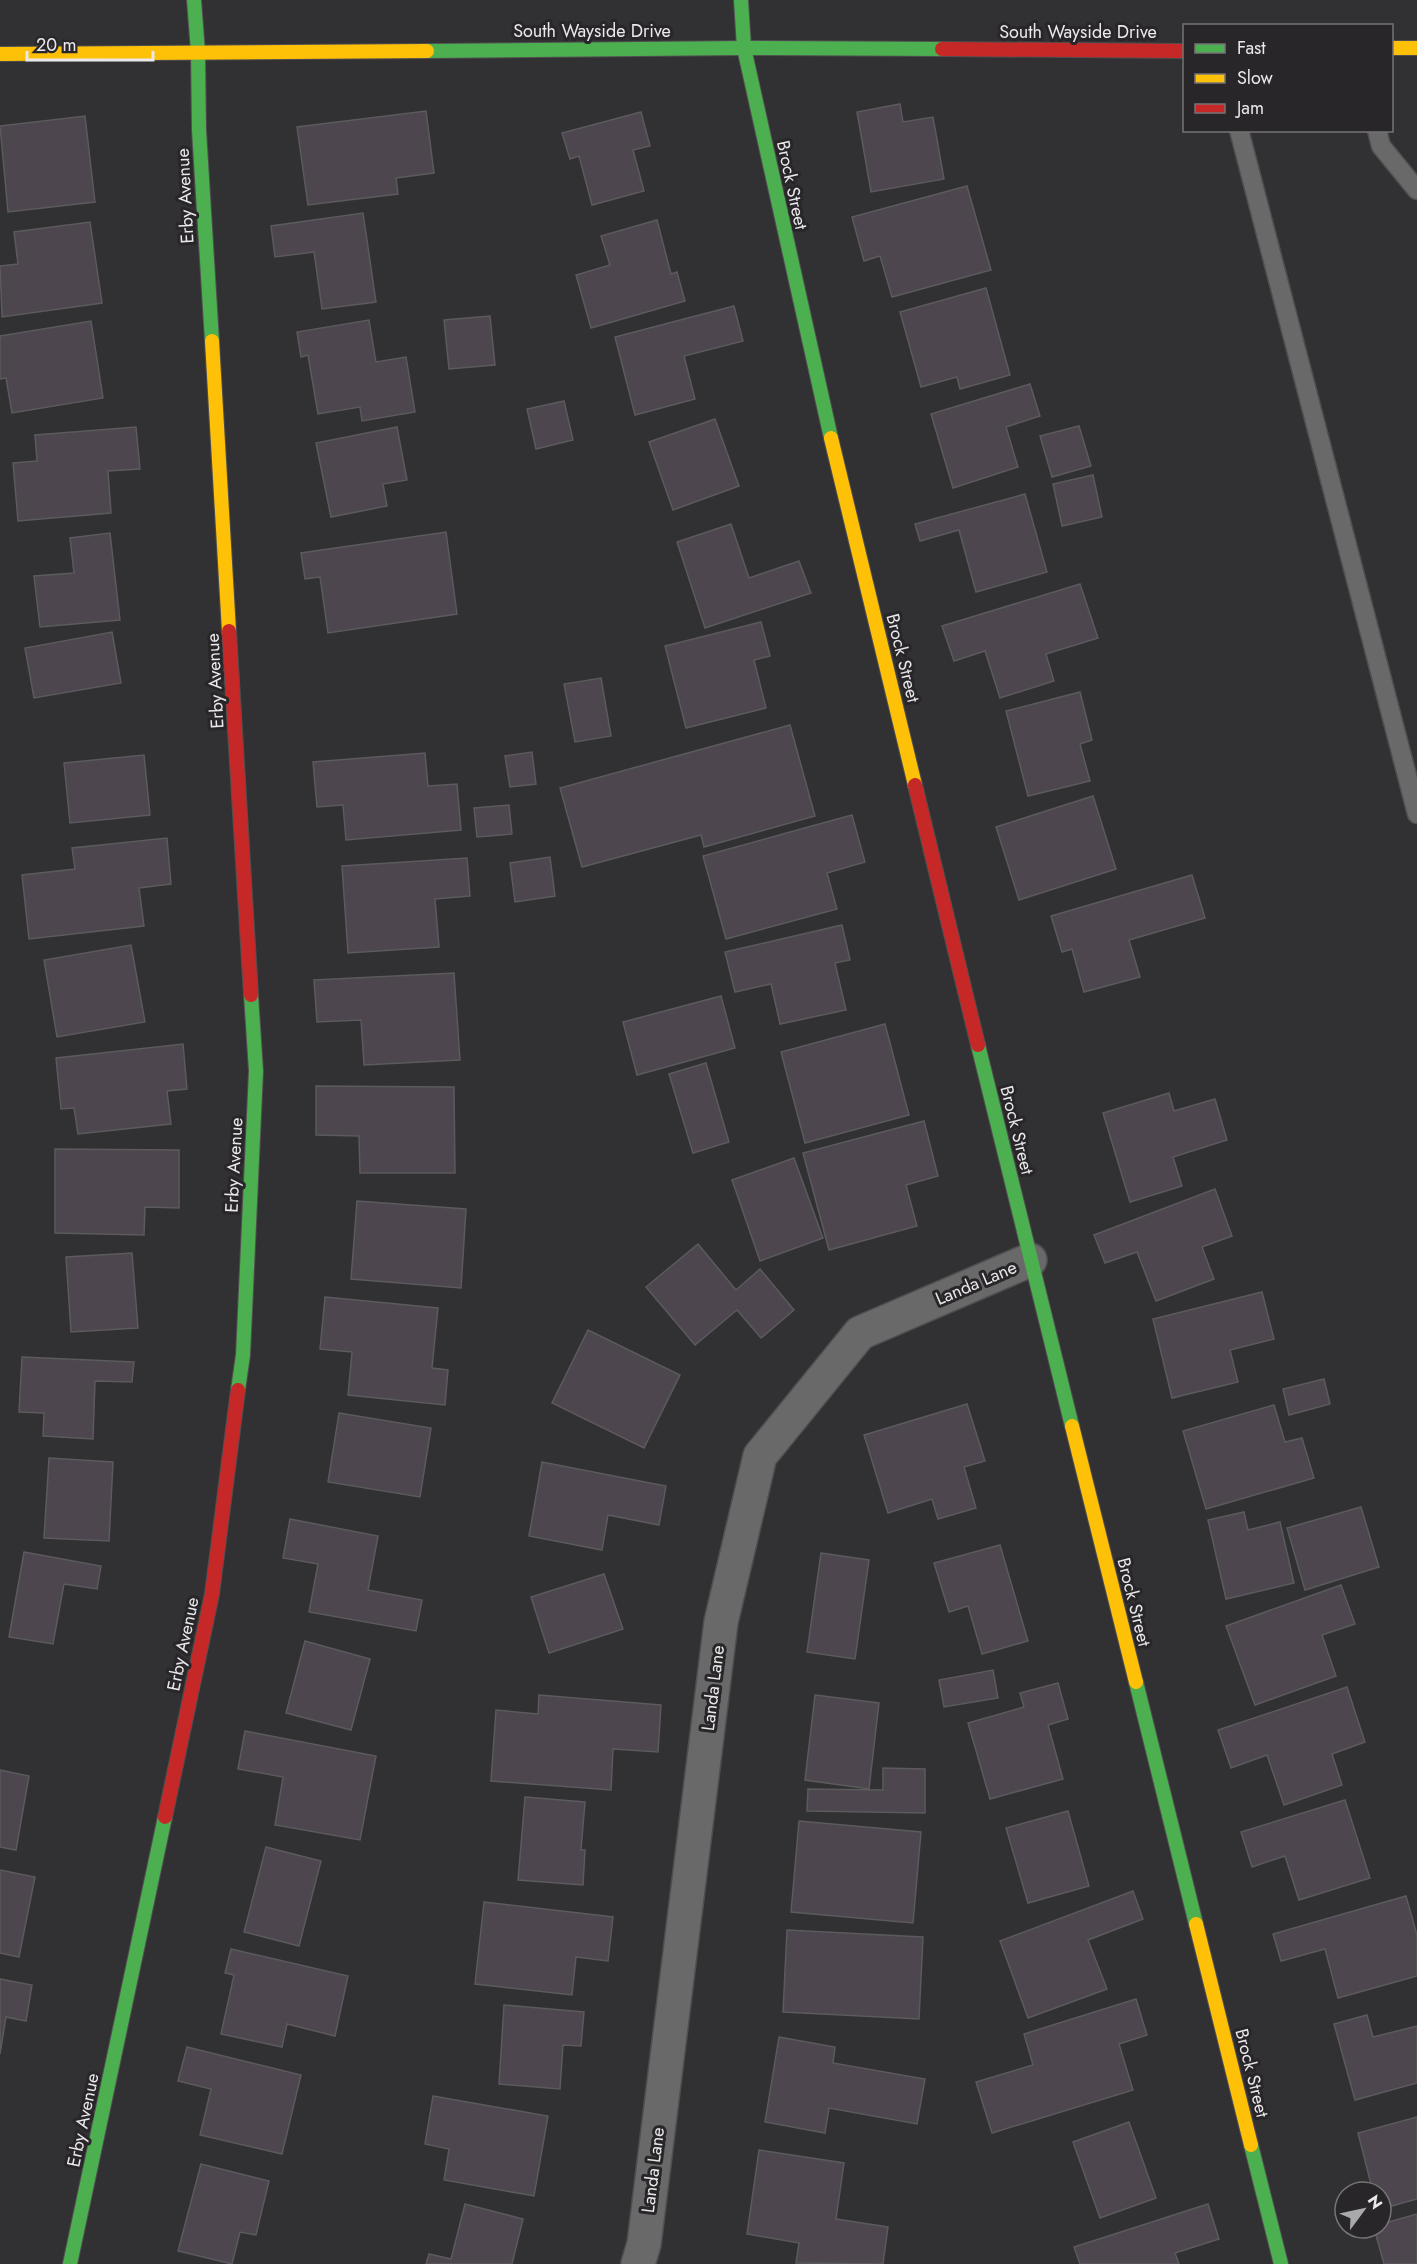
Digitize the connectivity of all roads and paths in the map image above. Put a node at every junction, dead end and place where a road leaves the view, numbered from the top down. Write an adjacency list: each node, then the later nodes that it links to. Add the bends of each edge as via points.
1 (194, 0): 7 (street, Erby Avenue)
2 (741, 0): 3 (street, Brock Street)
3 (744, 48): 6 (street, South Wayside Drive); 7 (street, South Wayside Drive); 13 (street, Brock Street, via 816,376)
4 (1393, 48): 5 (street)
5 (1417, 48)
6 (1183, 51)
7 (198, 52): 8 (street, South Wayside Drive); 14 (street, Erby Avenue, via 199,130 256,1071 243,1354 212,1594)
8 (0, 54)
9 (1240, 132): 12 (lane)
10 (1378, 132): 11 (lane, via 1381,146)
11 (1417, 190)
12 (1417, 814)
13 (1030, 1260): 15 (street, Landa Lane, via 860,1333 760,1456 721,1623 644,2244); 16 (street, Brock Street)
14 (70, 2264)
15 (638, 2264)
16 (1281, 2264)

